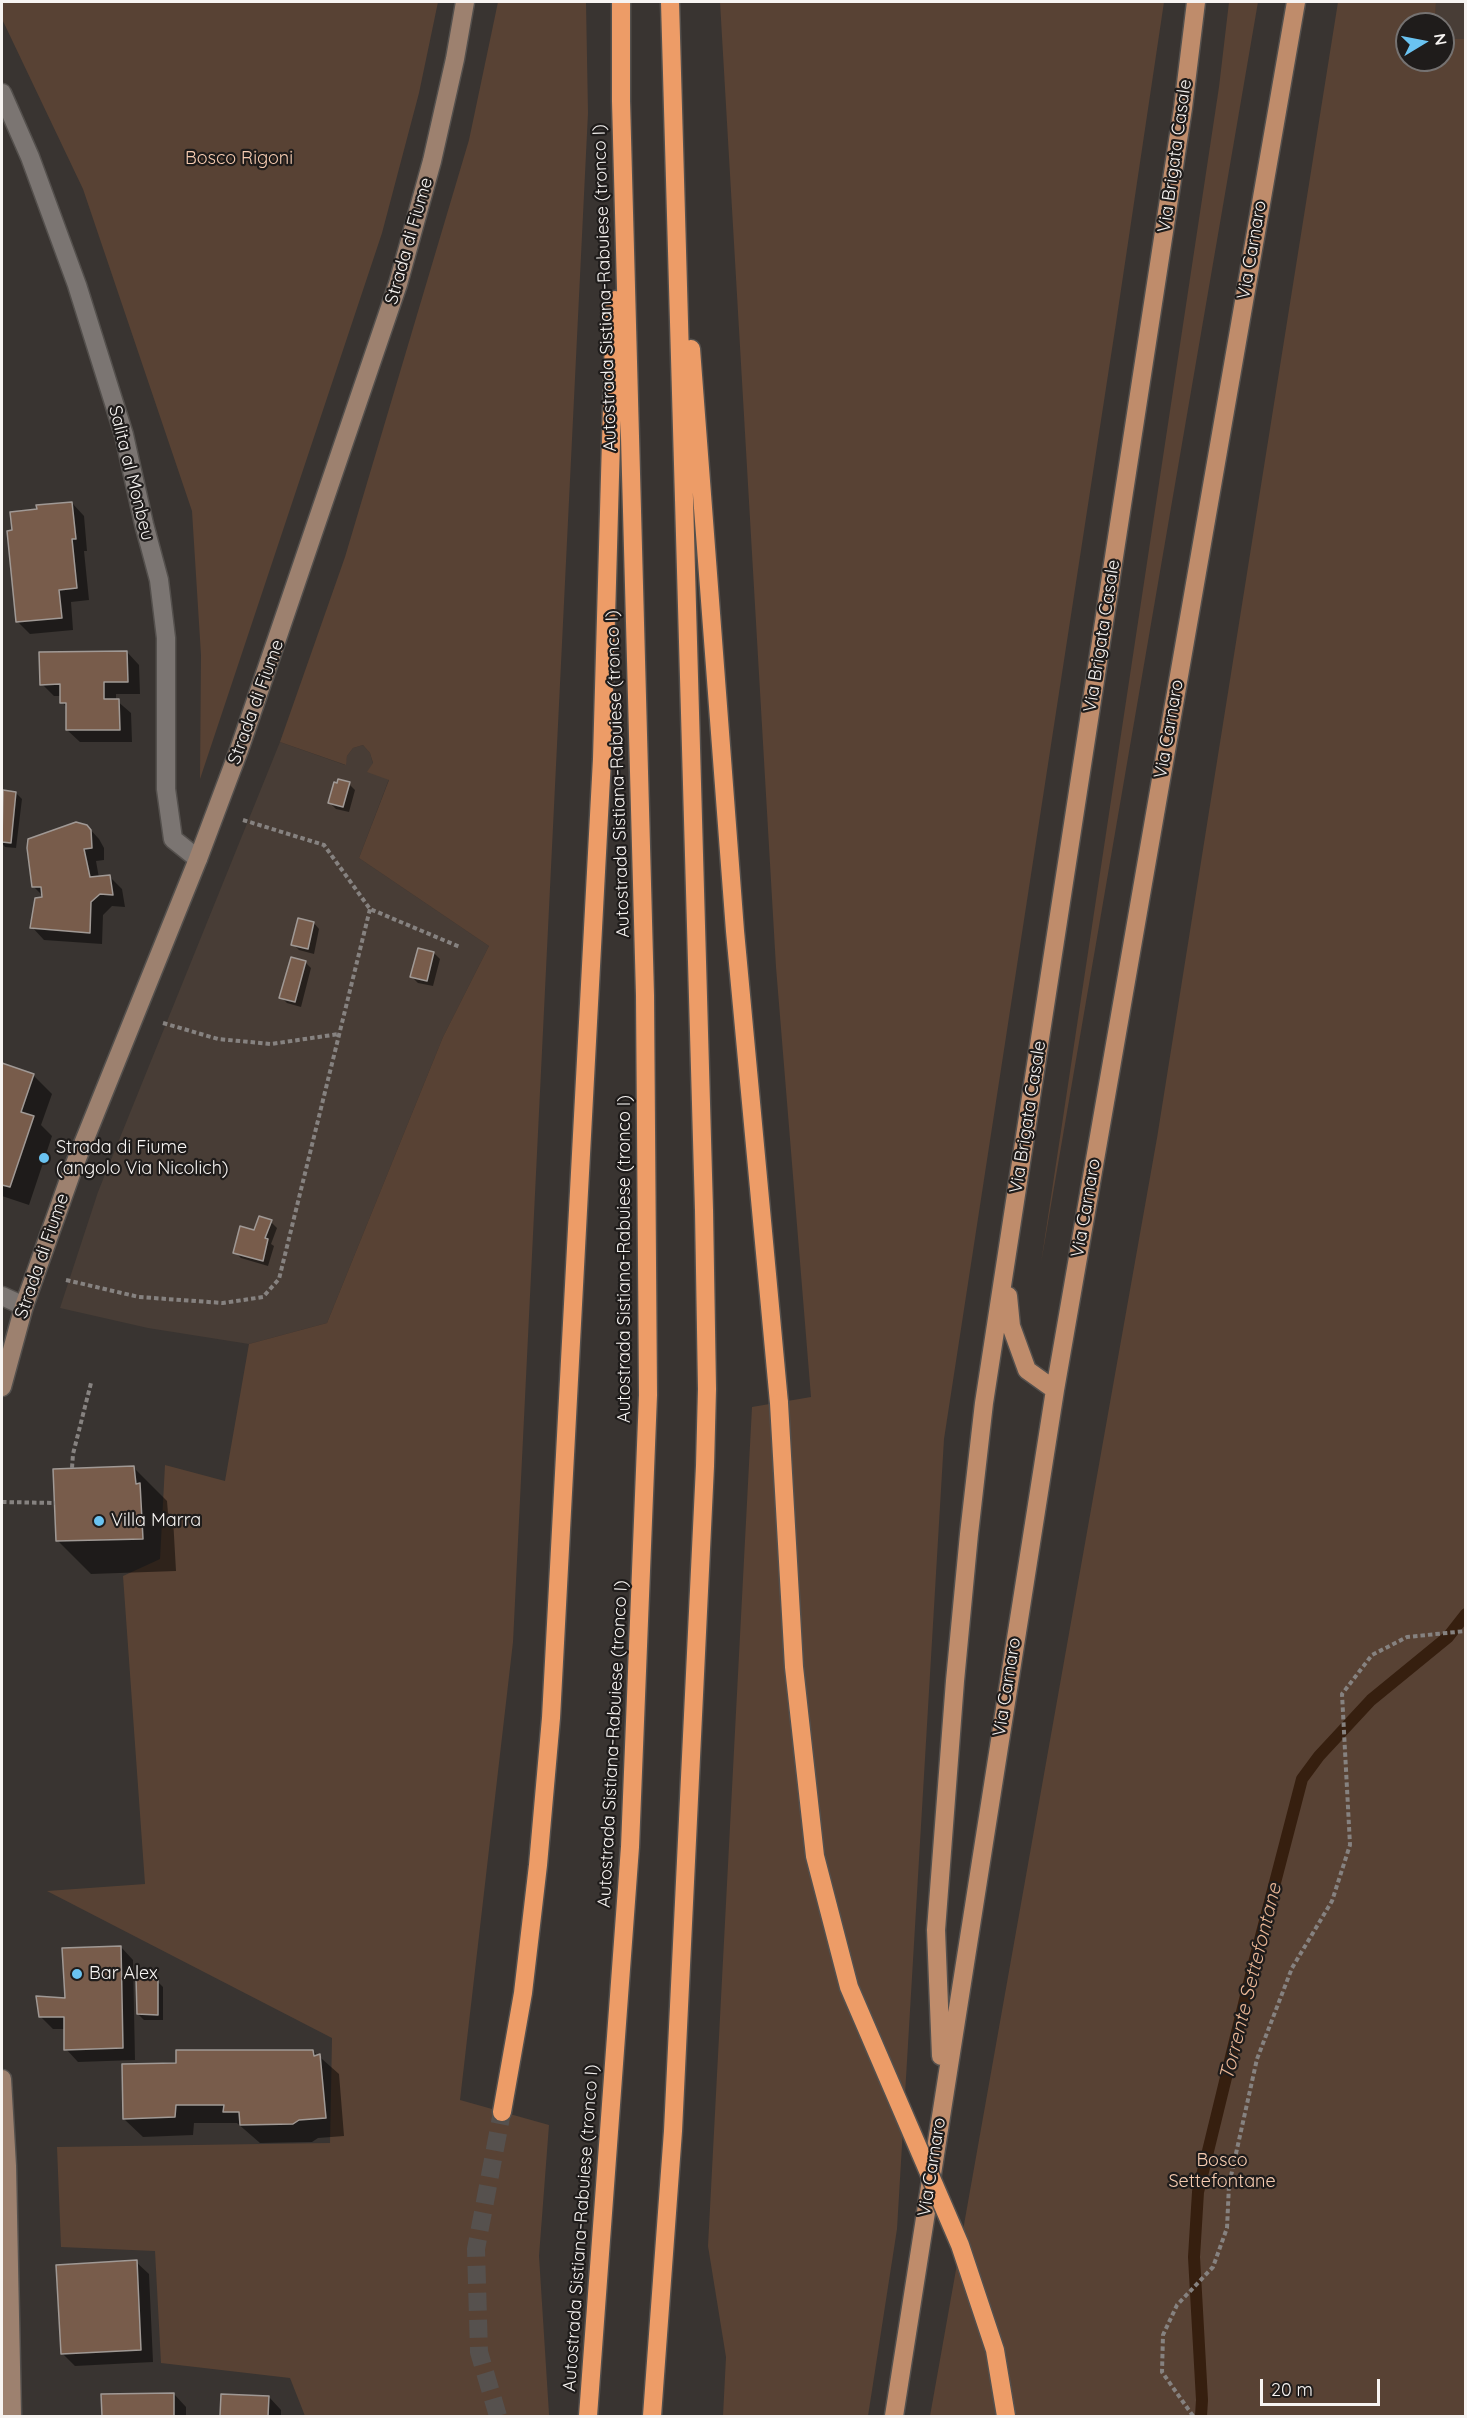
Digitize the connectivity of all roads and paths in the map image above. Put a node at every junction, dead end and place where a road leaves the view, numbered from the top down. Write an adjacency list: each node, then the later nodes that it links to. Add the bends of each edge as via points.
1 (465, 2): 9 (main road, Strada di Fiume, via 434,150 398,284 281,633)
2 (621, 2): 7 (highway)
3 (670, 2): 8 (highway)
4 (1196, 2): 15 (main road, Via Brigata Casale)
5 (1296, 2): 21 (main road, Via Carnaro)
6 (2, 93): 10 (street, Salita al Monbeu, via 77,285 124,435 159,580 166,638 166,789 173,839)
7 (621, 101): 28 (highway, via 602,759 551,1706 523,1993); 30 (highway, Autostrada Sistiana-Rabuiese (tronco I), via 645,995 648,1395 630,1847)
8 (673, 106): 31 (highway, via 707,1389 673,2131); 33 (highway, bridge, via 735,931 779,1403 794,1667 815,1856 849,1987 960,2245 995,2350)
9 (216, 812): 10 (main road, Strada di Fiume); 11 (path, via 324,845)
10 (198, 859): 13 (main road, Strada di Fiume)
11 (370, 909): 12 (path); 14 (path)
12 (460, 947)
13 (135, 1015): 14 (path, via 218,1039 271,1044); 16 (main road, Strada di Fiume)
14 (339, 1034): 16 (path, via 279,1279 263,1297 223,1303 139,1297)
15 (1005, 1270): 21 (main road, via 1011,1326 1027,1370); 27 (main road, via 970,1523 936,1930)
16 (36, 1272): 18 (main road, Strada di Fiume)
17 (2, 1296): 18 (street)
18 (24, 1305): 20 (main road, Strada di Fiume)
19 (91, 1383): 22 (path)
20 (2, 1387)
21 (1054, 1390): 27 (main road, Via Carnaro)
22 (72, 1468)
23 (2, 1502): 24 (path)
24 (55, 1503)
25 (1466, 1630): 34 (path, via 1407,1637 1372,1655 1342,1694 1350,1845 1332,1901 1292,1968 1257,2059 1229,2185 1227,2228 1213,2267 1176,2305 1163,2335 1162,2372)
26 (2, 2079): 29 (main road)
27 (942, 2100): 32 (main road, Via Carnaro)
28 (502, 2112)
29 (12, 2416)
30 (588, 2416)
31 (652, 2416)
32 (894, 2416)
33 (1006, 2416)
34 (1193, 2416)

